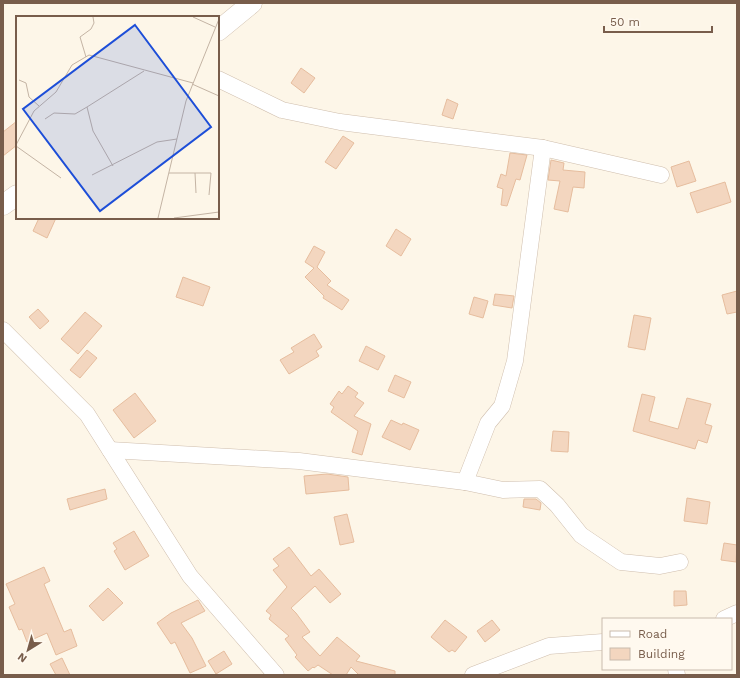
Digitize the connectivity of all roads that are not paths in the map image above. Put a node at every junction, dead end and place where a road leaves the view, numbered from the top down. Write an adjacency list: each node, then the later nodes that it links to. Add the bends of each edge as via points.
1 (252, 3): 2 (street)
2 (219, 30)
3 (219, 79): 4 (street, via 282,110 340,122)
4 (543, 148): 5 (street); 10 (street, via 516,361 502,406 488,423)
5 (661, 175)
6 (16, 196): 7 (street)
7 (3, 205)
8 (3, 330): 9 (street, via 87,414)
9 (110, 450): 10 (street, via 299,461); 15 (street, via 190,576)
10 (465, 482): 11 (street, via 503,490 540,489 557,505 581,536 621,562 660,566)
11 (680, 562)
12 (737, 613): 13 (street)
13 (726, 618)
14 (602, 642): 16 (street, via 549,646)
15 (276, 675)
16 (473, 675)

